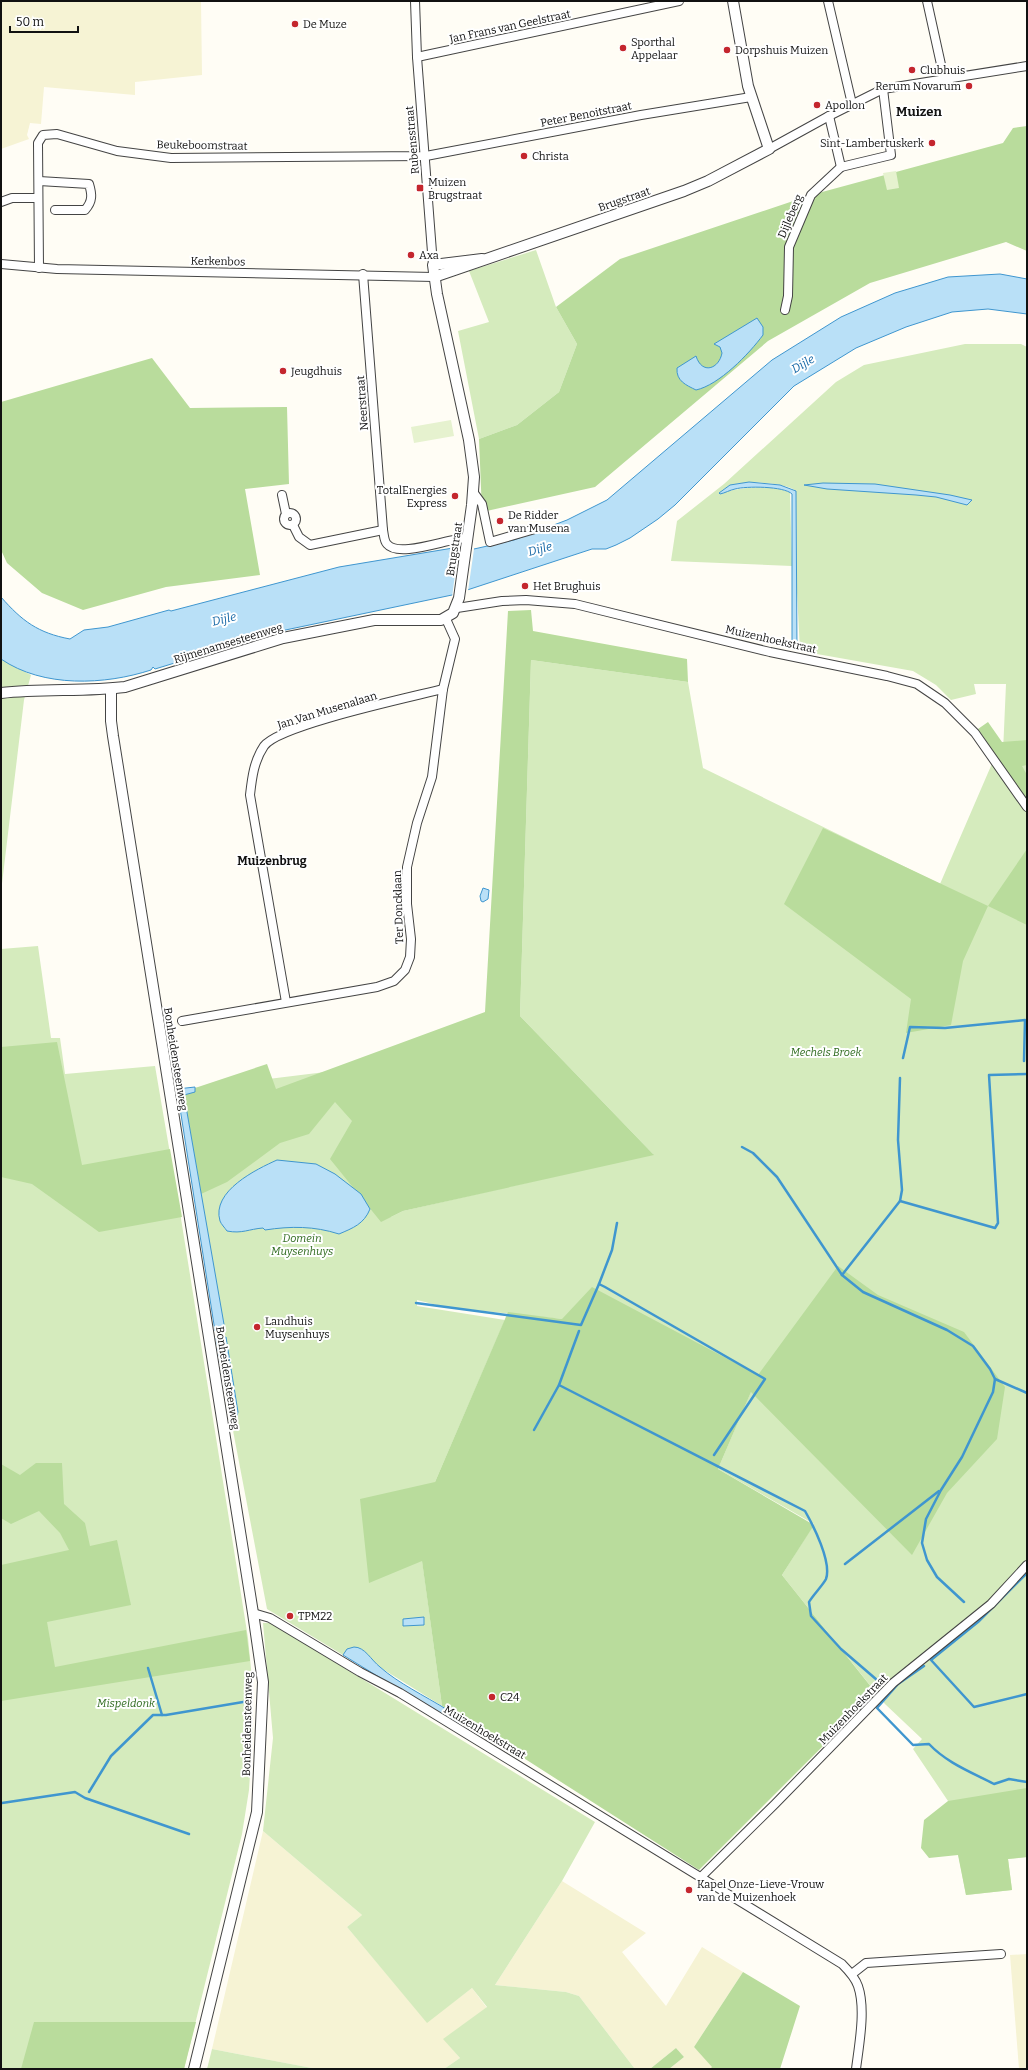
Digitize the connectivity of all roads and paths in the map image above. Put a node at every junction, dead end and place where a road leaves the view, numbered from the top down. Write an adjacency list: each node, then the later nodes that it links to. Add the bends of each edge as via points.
1 (415, 1): 6 (street, Rubensstraat)
2 (679, 1): 6 (street, Jan Frans van Geelstraat)
3 (733, 1): 10 (street)
4 (828, 1): 11 (street)
5 (927, 1): 8 (street)
6 (417, 57): 14 (street, Rubensstraat)
7 (1027, 66): 8 (street)
8 (946, 78): 9 (street)
9 (883, 89): 11 (street); 15 (street, via 892,155)
10 (751, 97): 13 (street); 14 (street, Peter Benoitstraat)
11 (852, 104): 12 (street)
12 (829, 116): 13 (street); 15 (street)
13 (769, 150): 20 (street, Brugstraat, via 708,181)
14 (426, 156): 16 (street, Beukeboomstraat, via 171,158 117,151 57,134 43,135 38,143); 22 (street, Rubensstraat)
15 (841, 167): 26 (street, Dijleberg, via 811,195 789,247)
16 (39, 181): 17 (street, Beukeboomstraat); 19 (street, via 89,184 92,194 90,204 85,210)
17 (38, 198): 18 (street, via 12,198); 23 (street, Beukeboomstraat)
18 (1, 202)
19 (55, 210)
20 (482, 259): 22 (street, Brugstraat); 25 (street, Brugstraat)
21 (1, 264): 23 (street, Kerkenbos)
22 (433, 265): 25 (street, Rubensstraat)
23 (39, 268): 24 (street, Kerkenbos)
24 (363, 274): 25 (street, Kerkenbos); 30 (street, Neerstraat)
25 (434, 277): 27 (street, Brugstraat, via 472,459)
26 (786, 310)
27 (474, 493): 29 (street, Brugstraat, via 482,504 490,542); 31 (street, Brugstraat)
28 (282, 495): 30 (street, via 286,514 290,512 296,515 297,520 293,525 299,537 310,545)
29 (534, 528)
30 (382, 530): 31 (street, Neerstraat, via 388,546 397,550 443,544 459,538)
31 (467, 540): 32 (street, Brugstraat)
32 (458, 603): 33 (street); 37 (street, Muizenhoekstraat, via 534,600 576,604 770,652 917,684 945,703 975,733)
33 (446, 619): 34 (street, Rijmenamsesteenweg, via 374,620 290,637); 35 (street, Ter Doncklaan, via 455,639)
34 (111, 689): 36 (street, Rijmenamsesteenweg, via 45,689); 41 (street, Bonheidensteenweg, via 113,736)
35 (444, 689): 38 (street, Ter Doncklaan, via 432,777 417,823 407,867 407,904 411,939 410,957 405,970 394,981 377,987); 38 (street, Jan Van Musenalaan, via 355,711 282,733 265,745 254,765 250,795)
36 (1, 693)
37 (1027, 807)
38 (286, 1002): 39 (street, Ter Doncklaan)
39 (182, 1021)
40 (1027, 1564): 42 (street, Muizenhoekstraat, via 991,1604 892,1683 776,1804)
41 (253, 1613): 42 (street, Muizenhoekstraat, via 270,1618 400,1693); 45 (street, Bonheidensteenweg, via 262,1682 257,1812)
42 (701, 1877): 44 (street, Muizenhoekstraat, via 842,1964)
43 (1001, 1954): 44 (street, via 866,1963)
44 (852, 1974): 46 (street, Muizenhoekstraat, via 858,1985 861,2012)
45 (194, 2069)
46 (856, 2069)

